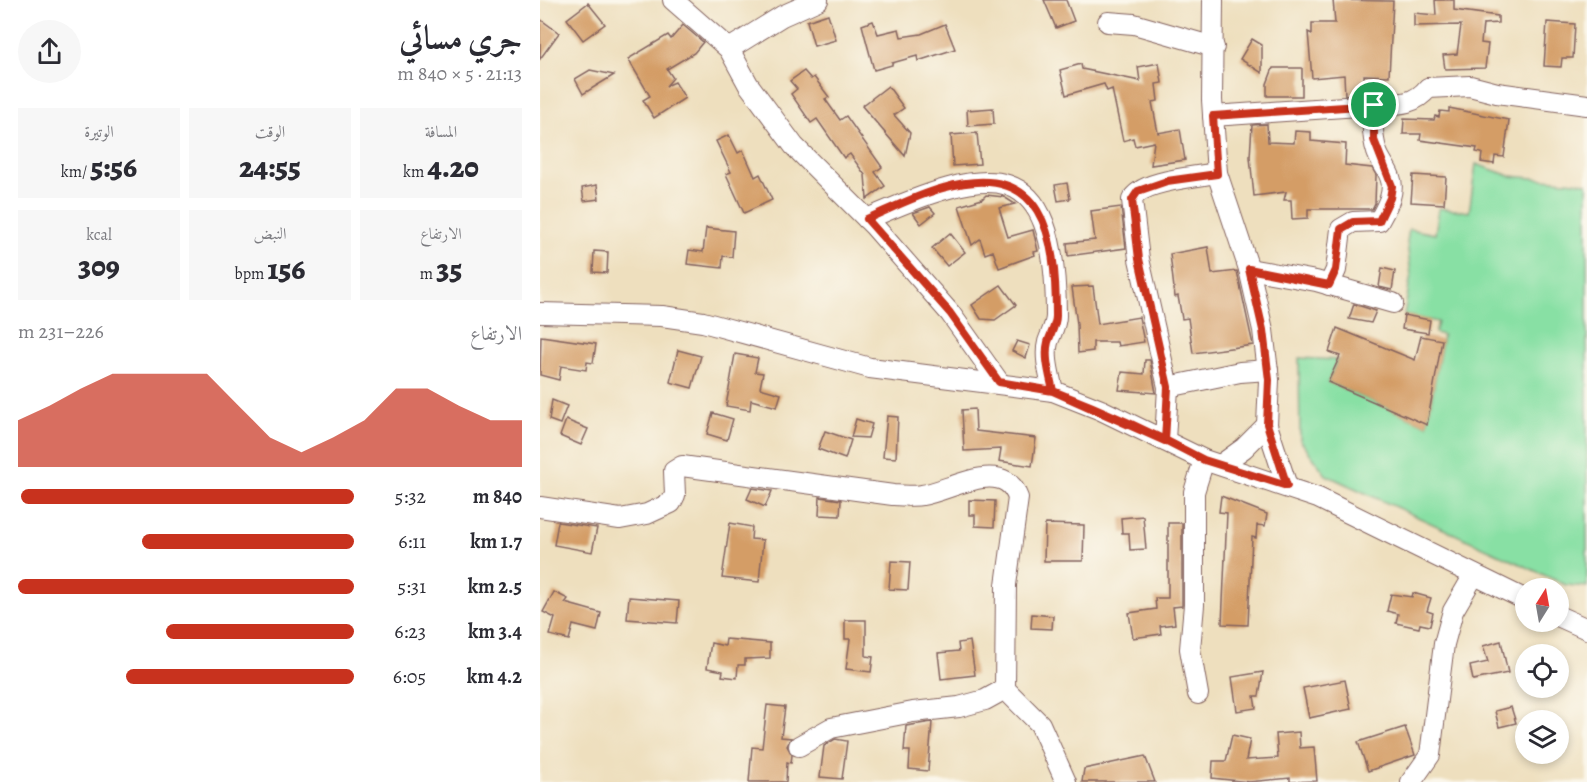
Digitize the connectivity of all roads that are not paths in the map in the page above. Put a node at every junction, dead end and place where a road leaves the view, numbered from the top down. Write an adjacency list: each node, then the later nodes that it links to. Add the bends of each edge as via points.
1 (673, 0): 6 (street)
2 (818, 0): 6 (street, via 782,16)
3 (1213, 0): 5 (street)
4 (1108, 22): 5 (street, via 1134,24)
5 (1214, 47): 9 (street)
6 (729, 49): 11 (street, via 754,93 794,146)
7 (1374, 105): 8 (street, via 1408,102 1428,88 1452,85); 9 (street); 13 (street, via 1374,140 1390,176 1390,198 1379,221 1353,222 1341,229 1336,270)
8 (1587, 105)
9 (1213, 116): 10 (street)
10 (1217, 174): 12 (street); 18 (street, via 1167,181 1138,191 1132,200 1139,259)
11 (867, 219): 17 (street, via 950,313); 19 (street, via 964,183 996,181 1020,190 1038,211 1052,251 1056,318 1048,341 1048,364)
12 (1249, 269): 13 (street); 16 (street)
13 (1329, 285): 14 (street)
14 (1393, 303)
15 (540, 313): 17 (street, via 652,316 703,322 870,368)
16 (1268, 370): 18 (street); 20 (street)
17 (999, 382): 19 (street)
18 (1168, 387): 21 (street)
19 (1053, 391): 21 (street)
20 (1267, 424): 22 (street, via 1244,448); 23 (street)
21 (1165, 441): 22 (street)
22 (1213, 462): 23 (street); 30 (street, via 1194,492 1190,649)
23 (1287, 486): 25 (street, via 1387,530)
24 (540, 507): 29 (street, via 620,519 647,514 671,503 675,495 674,471 681,466 893,495 921,496 975,479 1004,479 1014,487 1018,498 1006,585)
25 (1474, 575): 26 (street); 33 (street, via 1453,611 1444,644 1430,755)
26 (1515, 595)
27 (1569, 621): 28 (street)
28 (1587, 629)
29 (1005, 689): 31 (street, via 959,707 831,728); 32 (street, via 1040,724)
30 (1198, 694)
31 (799, 747)
32 (1066, 782)
33 (1411, 782)

